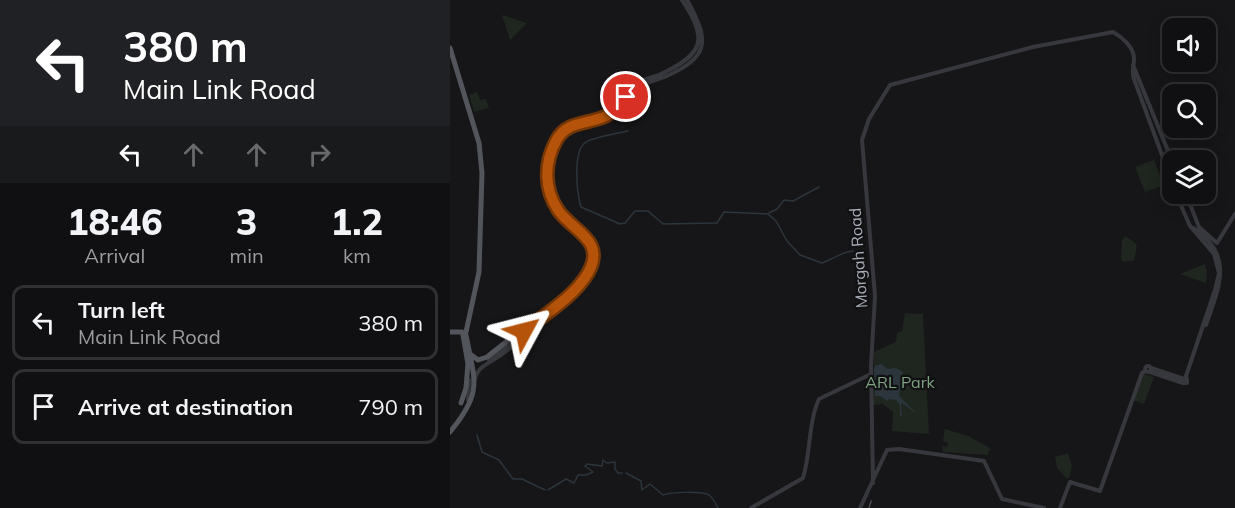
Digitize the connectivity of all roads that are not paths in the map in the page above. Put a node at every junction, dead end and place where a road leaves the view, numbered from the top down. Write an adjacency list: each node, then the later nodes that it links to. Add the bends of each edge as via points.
1 (682, 0): 7 (street, via 698,32 693,56 640,83 609,115)
2 (687, 0): 7 (street, via 702,29 703,39 696,58 668,76 643,85 616,115)
3 (450, 48): 6 (main road)
4 (450, 56): 6 (main road)
5 (1132, 65): 8 (street); 9 (street); 23 (street, Morgah Road, via 1134,58 1123,38 1107,31 890,86 869,119 862,140 875,296)
6 (469, 116): 19 (main road, via 479,166 478,235 475,280)
7 (589, 123): 10 (street, via 565,129); 11 (street, via 568,133)
8 (1168, 150)
9 (1162, 155)
10 (548, 158): 11 (street); 14 (street, via 549,193)
11 (554, 158): 14 (street, via 552,175)
12 (1180, 204): 16 (street, via 1190,226)
13 (1189, 204): 16 (street)
14 (560, 210): 17 (street, via 587,237 593,256 584,278); 25 (street, via 592,239 595,267 564,305 480,368)
15 (1235, 214): 16 (street, via 1217,243)
16 (1198, 231): 33 (street, via 1216,252 1221,277 1185,380 1149,370 1142,373 1100,491 1069,483)
17 (544, 315): 20 (main road, via 487,357 478,360); 22 (street, via 491,357)
18 (450, 332): 19 (main road)
19 (464, 333): 20 (main road); 21 (main road)
20 (470, 353): 25 (main road)
21 (468, 363): 26 (main road, via 472,386); 27 (main road)
22 (476, 363)
23 (871, 374): 29 (street, Morgah Road); 30 (street, via 819,399 803,478)
24 (468, 375): 26 (street)
25 (475, 383): 28 (main road, via 469,405)
26 (468, 400): 28 (main road)
27 (461, 404)
28 (450, 430)
29 (873, 483): 31 (street); 32 (street, via 889,449 984,461 1002,499)
30 (752, 508)
31 (860, 508)
32 (1044, 508)
33 (1060, 508)

